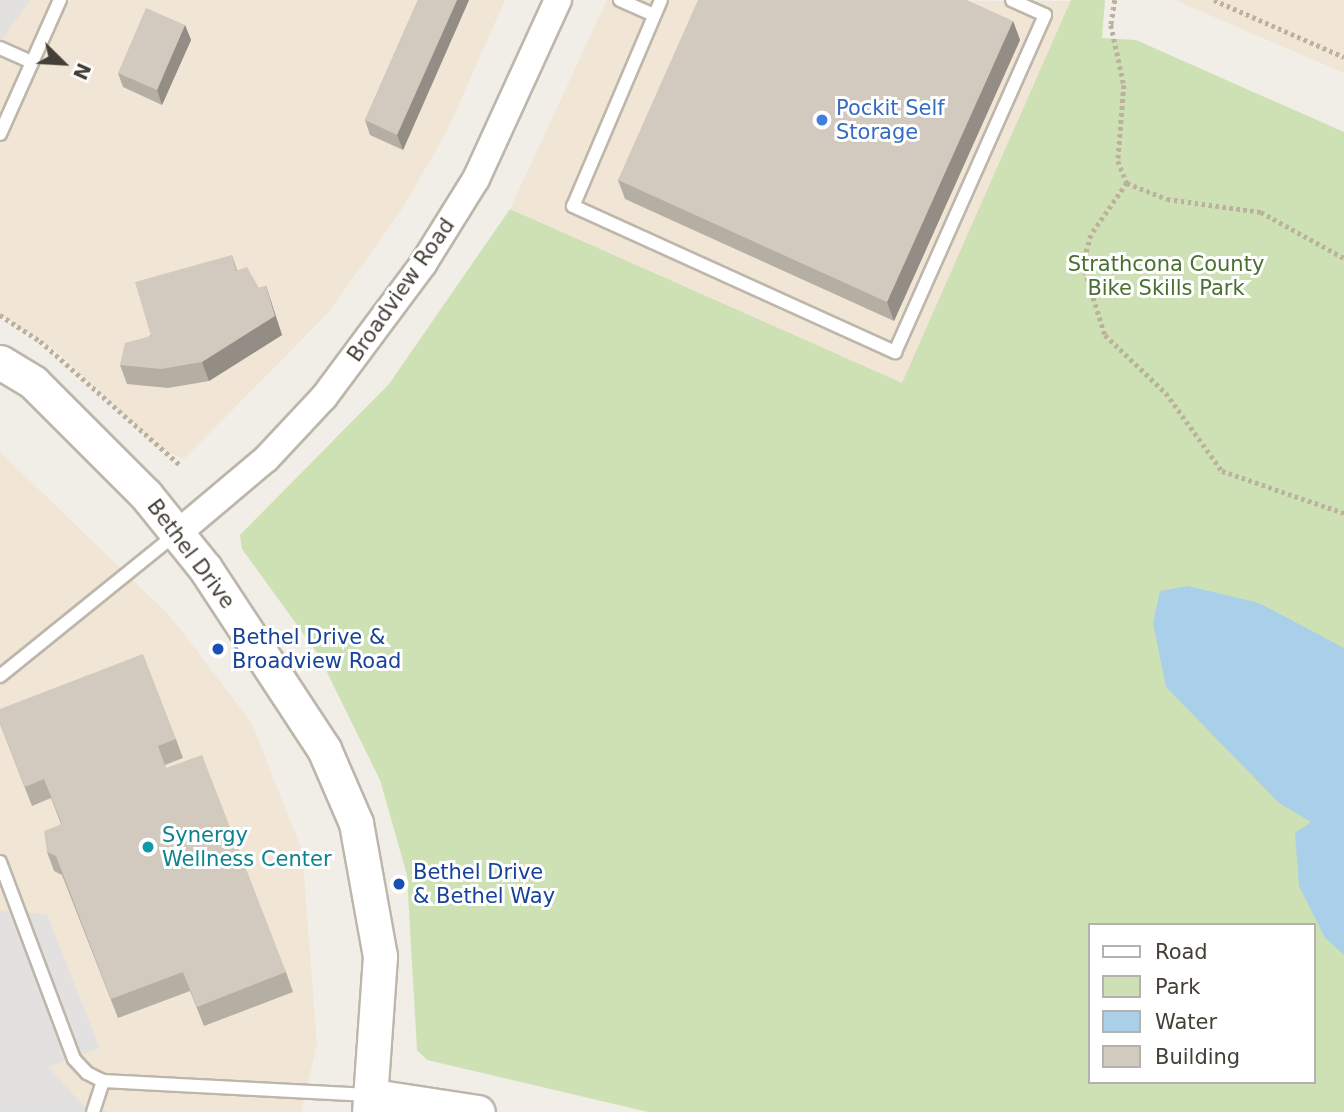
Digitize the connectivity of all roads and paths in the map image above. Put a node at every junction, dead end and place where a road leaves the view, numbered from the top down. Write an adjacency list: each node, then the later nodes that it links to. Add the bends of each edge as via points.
1 (60, 0): 11 (lane)
2 (558, 0): 19 (street, Broadview Road, via 476,179 423,264 324,397 266,459)
3 (620, 0): 8 (lane)
4 (661, 0): 8 (lane)
5 (1012, 0): 8 (lane, via 1045,15 895,352 573,206)
6 (1115, 0): 13 (path, via 1111,24 1124,85 1118,161)
7 (1214, 0): 10 (path)
8 (654, 15)
9 (0, 48): 11 (lane)
10 (1344, 57)
11 (32, 62): 12 (lane)
12 (0, 134)
13 (1127, 183): 14 (path, via 1155,196 1261,212); 18 (path, via 1091,235 1083,264 1105,335 1166,393 1222,471)
14 (1344, 258)
15 (0, 315): 17 (path, via 40,341)
16 (0, 362): 19 (street, Bethel Drive, via 86,431)
17 (178, 464)
18 (1344, 513)
19 (178, 533): 20 (lane); 23 (street, Bethel Drive, via 300,706 356,823 380,956)
20 (0, 676)
21 (0, 862): 22 (lane, via 74,1059)
22 (103, 1080): 23 (lane); 24 (lane)
23 (371, 1104): 25 (street)
24 (93, 1112)
25 (478, 1112)

